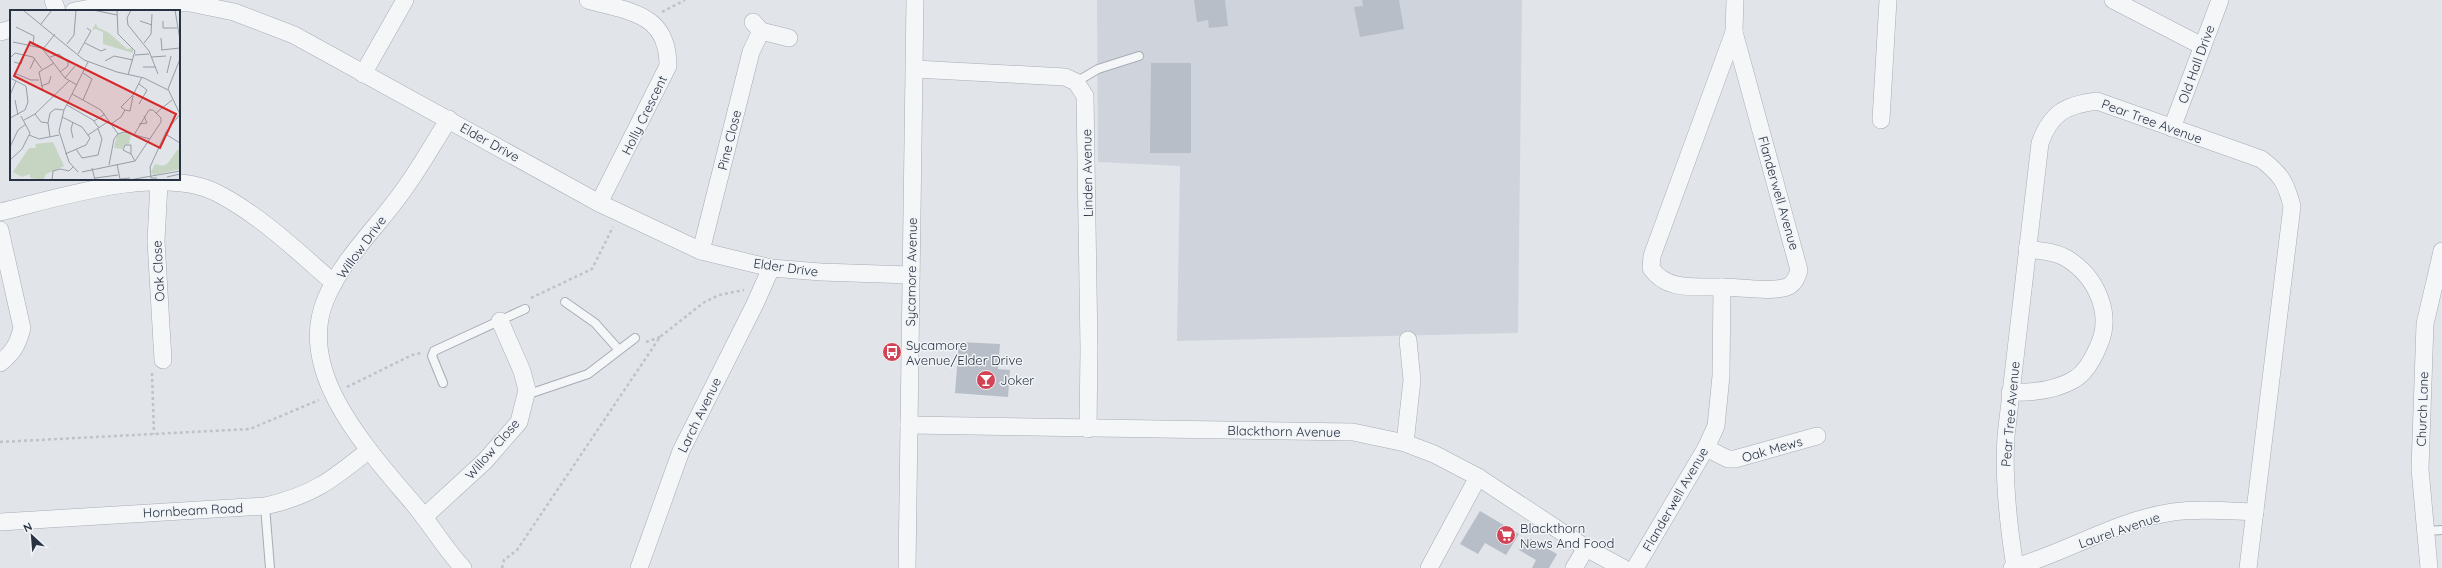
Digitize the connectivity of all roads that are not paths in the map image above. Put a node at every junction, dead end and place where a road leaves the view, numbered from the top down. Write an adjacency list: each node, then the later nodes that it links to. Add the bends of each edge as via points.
1 (53, 0): 10 (street)
2 (405, 0): 19 (street)
3 (588, 0): 25 (street, Holly Crescent, via 648,19 655,24 668,49 668,66)
4 (915, 0): 18 (street, Sycamore Avenue)
5 (1735, 0): 14 (street, Flanderwell Avenue)
6 (1888, 0): 22 (street)
7 (2113, 0): 16 (street)
8 (2220, 0): 16 (street, Old Hall Drive)
9 (217, 4): 11 (street, Elder Drive, via 144,1); 19 (street, Elder Drive, via 277,27)
10 (57, 10)
11 (80, 10)
12 (10, 29): 13 (street)
13 (0, 32)
14 (1734, 32): 34 (street, Flanderwell Avenue, via 1652,256 1651,268 1662,282 1672,285); 34 (street, Flanderwell Avenue, via 1799,270 1797,278 1789,286)
15 (789, 38): 29 (street, Pine Close, via 757,26)
16 (2202, 46): 23 (street, Old Hall Drive)
17 (1139, 56): 20 (lane, via 1098,69)
18 (915, 69): 20 (street, via 1065,77); 32 (street, Sycamore Avenue)
19 (363, 74): 21 (street, Elder Drive)
20 (1076, 82): 47 (street, Linden Avenue, via 1085,96)
21 (449, 119): 25 (street, Elder Drive); 33 (street, Willow Drive, via 405,188 346,262)
22 (1881, 120)
23 (2172, 128): 28 (street, Pear Tree Avenue, via 2097,101 2077,103 2060,112 2047,125 2040,143); 54 (street, Pear Tree Avenue, via 2261,159 2275,169 2286,185 2292,206)
24 (159, 182): 26 (street, via 109,187); 33 (street, via 194,185 216,192 277,234); 41 (street, Oak Close, via 156,241)
25 (599, 203): 29 (street, Elder Drive)
26 (0, 212)
27 (0, 230): 42 (street, via 22,328 18,343 10,355)
28 (2027, 249): 44 (street, Pear Tree Avenue); 44 (street, via 2051,252 2066,258 2080,269 2099,293 2104,327 2092,361 2077,378 2060,387 2042,391)
29 (701, 251): 31 (street, Elder Drive)
30 (2442, 251): 57 (street, Church Lane, via 2425,324 2420,470)
31 (771, 268): 32 (street, Elder Drive); 62 (street, Larch Avenue, via 681,451)
32 (911, 275): 46 (street, Sycamore Avenue)
33 (334, 283): 51 (street, Willow Drive, via 324,301 317,342 333,394)
34 (1722, 287): 50 (street, Flanderwell Avenue, via 1720,403 1716,426)
35 (565, 302): 40 (lane, via 594,323)
36 (525, 309): 37 (lane)
37 (500, 321): 43 (lane, via 434,351 432,356); 45 (street, Willow Close, via 522,372)
38 (636, 338): 40 (lane)
39 (1408, 340): 49 (street, via 1412,380)
40 (620, 350): 45 (lane, via 588,374)
41 (163, 360)
42 (0, 363)
43 (443, 383)
44 (2010, 392): 59 (street, Pear Tree Avenue, via 2004,467)
45 (526, 395): 55 (street, Willow Close, via 519,422 485,461)
46 (909, 425): 47 (street, Blackthorn Avenue); 63 (street, Sycamore Avenue)
47 (1088, 429): 49 (street, Blackthorn Avenue, via 1353,432)
48 (1817, 436): 50 (street, Oak Mews, via 1735,460)
49 (1405, 443): 52 (street, Blackthorn Avenue, via 1434,454)
50 (1706, 448): 67 (street, Flanderwell Avenue)
51 (369, 450): 53 (street, Hornbeam Road, via 334,478 311,492); 55 (street)
52 (1478, 477): 58 (street, Blackthorn Avenue); 64 (street)
53 (265, 506): 56 (street, Hornbeam Road); 60 (lane)
54 (2255, 512): 59 (street, Laurel Avenue, via 2172,512 2134,522); 68 (street, Pear Tree Avenue)
55 (424, 516): 61 (street)
56 (0, 522)
57 (2434, 531): 69 (street, Church Lane)
58 (1586, 548): 65 (street); 66 (street, Blackthorn Avenue)
59 (2014, 567)
60 (270, 568)
61 (463, 568)
62 (639, 568)
63 (907, 568)
64 (1429, 568)
65 (1574, 568)
66 (1623, 568)
67 (1635, 568)
68 (2248, 568)
69 (2430, 568)

